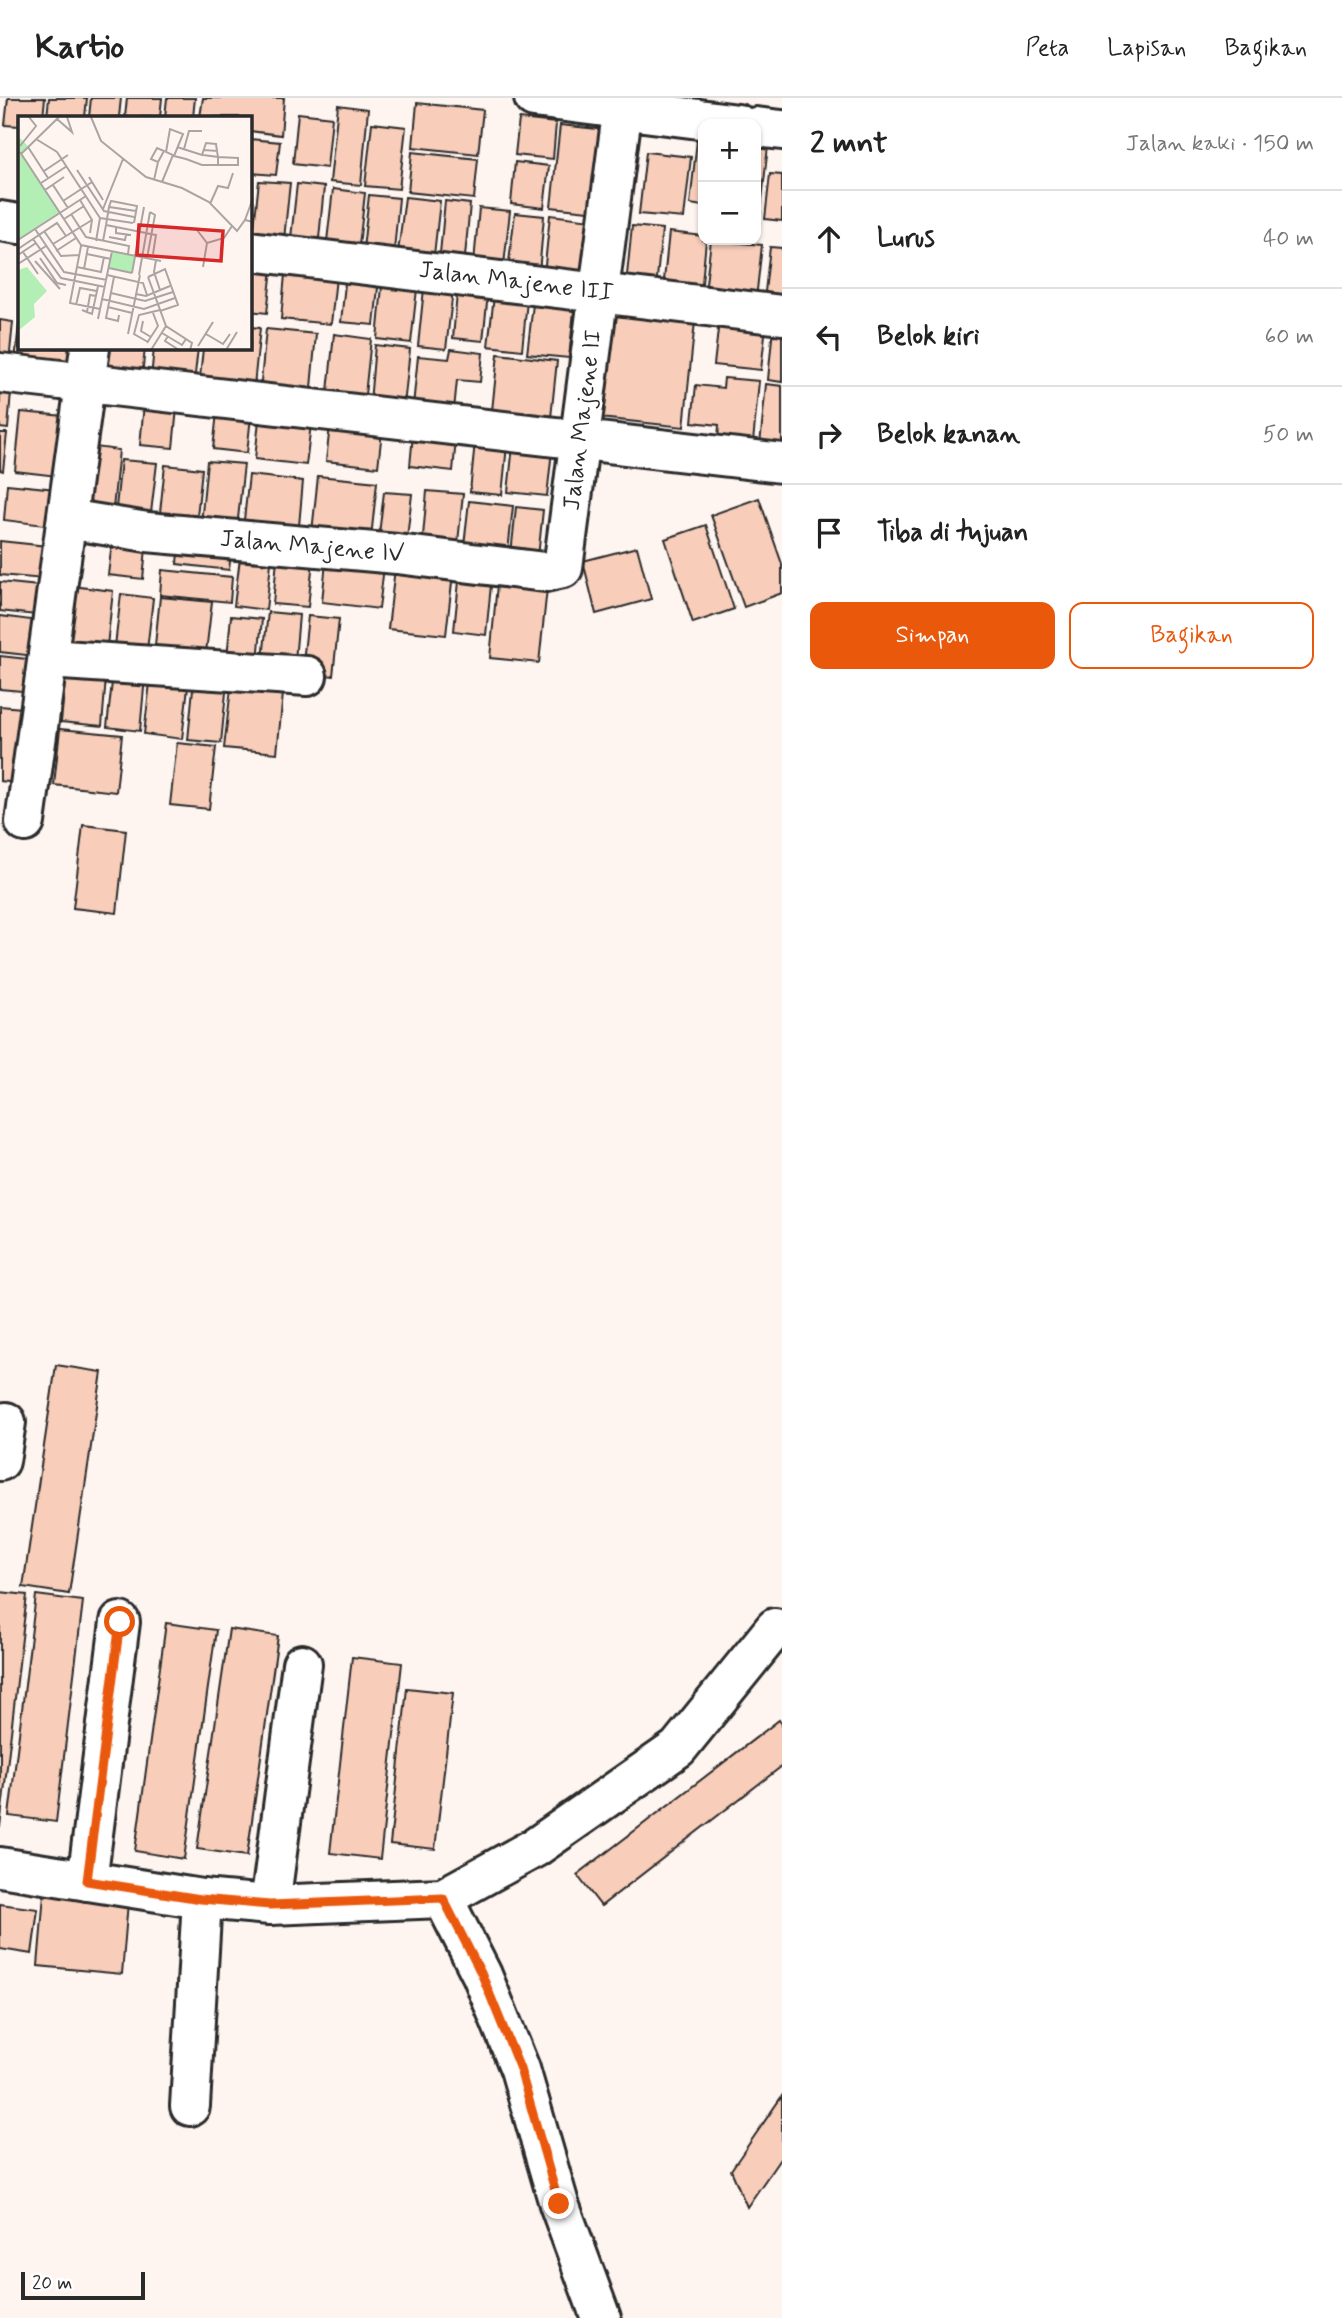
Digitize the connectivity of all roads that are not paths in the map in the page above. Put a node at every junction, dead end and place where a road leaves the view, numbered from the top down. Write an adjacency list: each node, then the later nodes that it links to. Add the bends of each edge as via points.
1 (534, 98): 2 (street)
2 (623, 103): 3 (street); 9 (street, Jalan Majene II)
3 (711, 119)
4 (761, 128): 5 (street)
5 (782, 130)
6 (0, 221): 7 (street)
7 (18, 223)
8 (252, 251): 9 (street, Jalan Majene III)
9 (600, 292): 10 (street, Jalan Majene III); 13 (street, Jalan Majene II)
10 (782, 315)
11 (87, 364): 12 (street); 13 (street); 15 (street)
12 (0, 373)
13 (579, 439): 14 (street); 16 (street, Jalan Majene II, via 565,563)
14 (782, 463)
15 (66, 519): 16 (street, Jalan Majene IV, via 147,532); 17 (street)
16 (557, 572)
17 (48, 659): 18 (street); 19 (street)
18 (307, 676)
19 (25, 822)
20 (6, 1422): 21 (street)
21 (0, 1461)
22 (120, 1622): 26 (street)
23 (775, 1628): 27 (street, via 678,1748 536,1847)
24 (302, 1664): 29 (street)
25 (0, 1867): 26 (street)
26 (87, 1881): 28 (street)
27 (443, 1898): 29 (street); 31 (street, via 482,1975 520,2069 559,2204)
28 (201, 1899): 29 (street); 30 (street)
29 (270, 1905)
30 (190, 2106)
31 (601, 2318)

